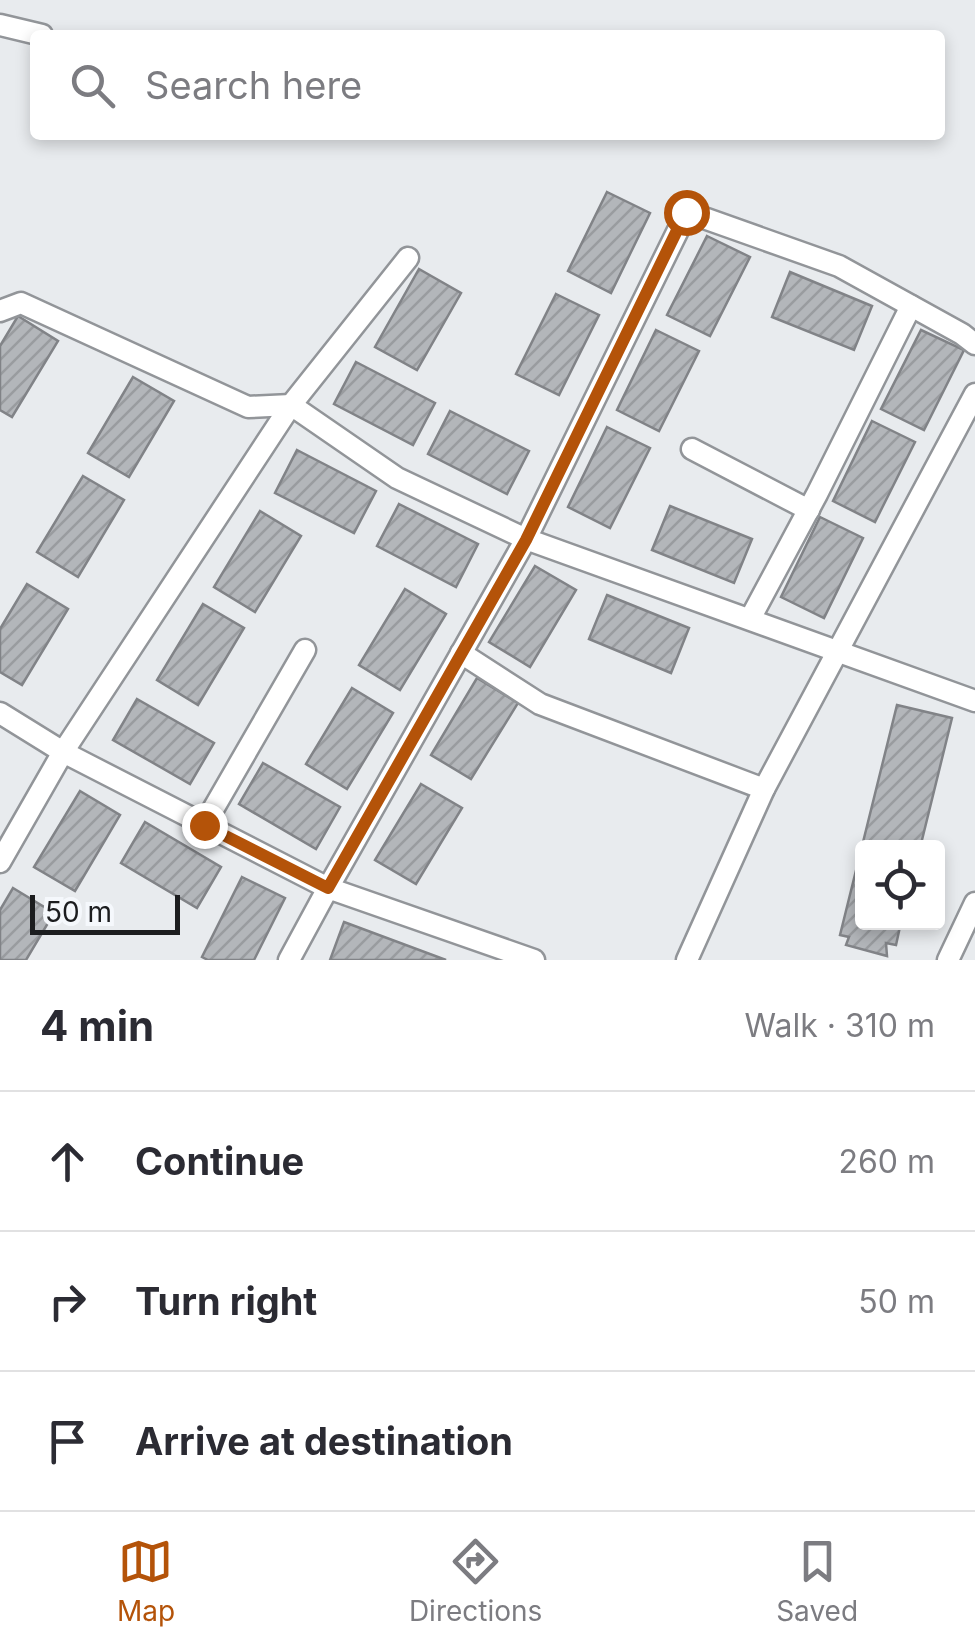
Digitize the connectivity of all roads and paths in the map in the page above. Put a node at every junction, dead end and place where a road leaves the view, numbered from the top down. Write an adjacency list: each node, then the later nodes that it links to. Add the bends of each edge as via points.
1 (0, 25): 2 (street)
2 (30, 32)
3 (408, 258): 8 (street)
4 (911, 306): 6 (street); 10 (street); 11 (street, via 839,266 686,212)
5 (0, 311): 8 (street, via 21,303 248,407)
6 (975, 344)
7 (975, 394): 14 (street)
8 (291, 406): 11 (street, via 398,478); 18 (street)
9 (692, 449): 10 (street)
10 (809, 510): 12 (street)
11 (526, 540): 12 (street); 15 (street)
12 (750, 620): 14 (street)
13 (305, 650): 20 (street)
14 (839, 651): 16 (street); 19 (street)
15 (461, 653): 19 (street, via 540,704); 22 (street)
16 (975, 701)
17 (0, 714): 18 (street)
18 (63, 752): 20 (street); 21 (street)
19 (764, 790): 26 (street)
20 (204, 825): 22 (street)
21 (0, 862)
22 (328, 888): 24 (street); 25 (street)
23 (975, 904): 27 (street)
24 (289, 960)
25 (534, 960)
26 (687, 960)
27 (948, 960)

